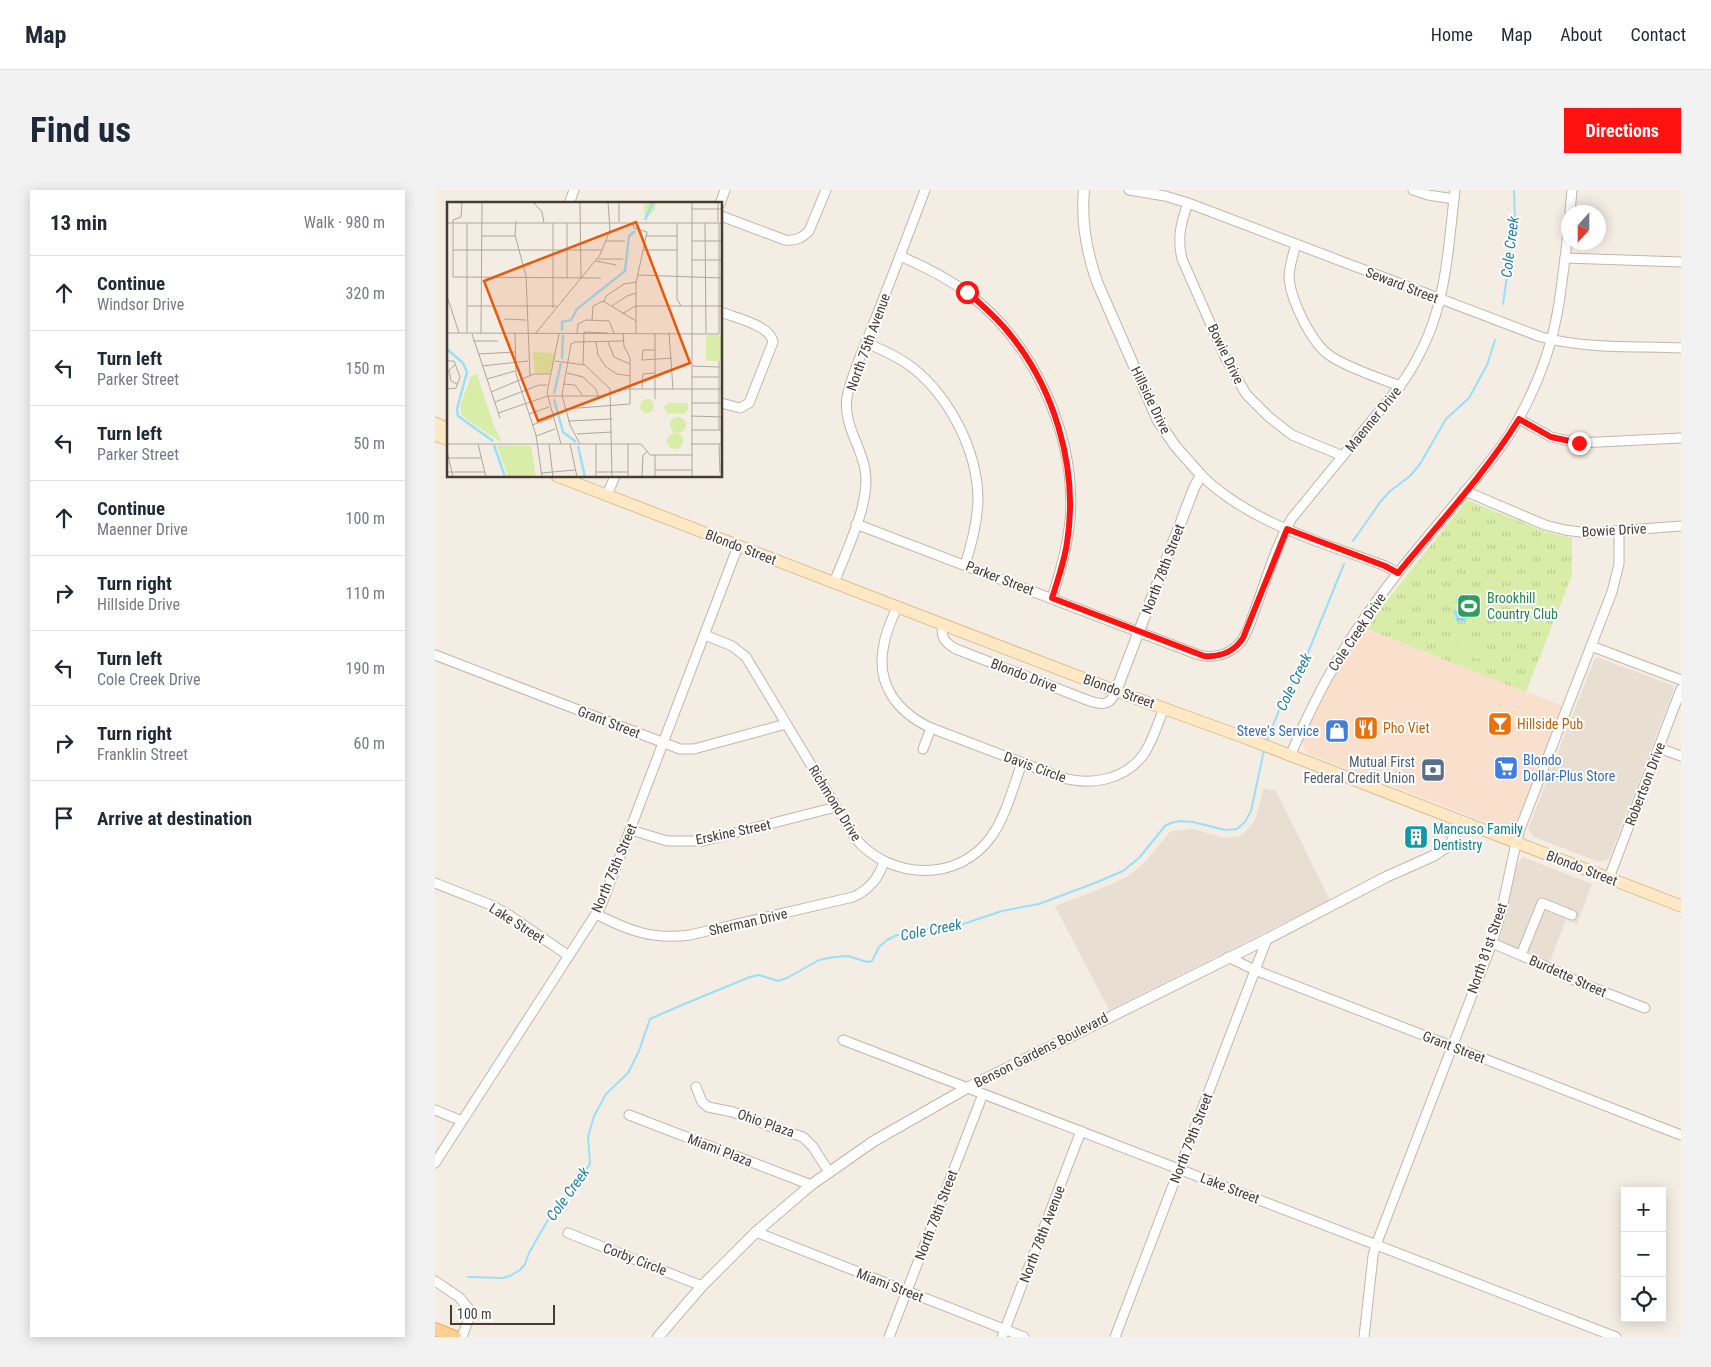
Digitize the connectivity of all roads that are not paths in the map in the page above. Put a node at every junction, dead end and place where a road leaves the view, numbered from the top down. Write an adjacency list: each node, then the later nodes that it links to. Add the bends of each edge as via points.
1 (574, 190): 10 (street)
2 (725, 190): 11 (street)
3 (826, 190): 14 (street, via 809,230 792,241)
4 (925, 190): 17 (street, North 75th Avenue)
5 (1084, 190): 34 (street, Hillside Drive, via 1086,241 1097,282 1159,421 1176,448)
6 (1129, 190): 12 (street, Seward Street)
7 (1413, 190): 9 (street, via 1428,195)
8 (1572, 190): 13 (street)
9 (1454, 195): 20 (street, Maenner Drive)
10 (570, 202)
11 (721, 202)
12 (1188, 203): 15 (street, Seward Street); 33 (street, Bowie Drive, via 1180,230 1182,258 1238,383 1256,405 1282,428 1304,441)
13 (1571, 205)
14 (723, 217)
15 (1296, 244): 20 (street, Seward Street); 25 (street, via 1290,285 1316,342 1333,357)
16 (1566, 250): 18 (street, Cole Creek Drive)
17 (900, 256): 23 (street, North 75th Avenue); 47 (street, via 947,279 987,309 1019,346 1044,390 1063,442 1070,492 1067,544)
18 (1565, 258): 19 (street); 22 (street, Cole Creek Drive)
19 (1681, 262)
20 (1441, 300): 22 (street, Seward Street); 25 (street, Maenner Drive, via 1426,343)
21 (723, 313): 26 (street, via 765,329 773,342 749,403 735,408)
22 (1551, 340): 24 (street, Seward Street, via 1583,345); 27 (street, Cole Creek Drive)
23 (867, 343): 39 (street, North 75th Avenue, via 850,387 847,406 850,430 866,477 865,500); 44 (street, via 899,358 923,377 944,402 961,434 973,466 978,497 975,531)
24 (1681, 348)
25 (1400, 386): 33 (street, Maenner Drive)
26 (723, 404)
27 (1519, 419): 31 (street, via 1542,433 1571,442 1591,444); 37 (street, Cole Creek Drive)
28 (435, 423): 29 (main road)
29 (447, 427)
30 (435, 435): 32 (main road)
31 (1681, 438)
32 (447, 439)
33 (1343, 456): 41 (street, Maenner Drive, via 1292,518)
34 (1201, 475): 41 (street, Hillside Drive, via 1240,506); 51 (street, North 78th Street)
35 (562, 478): 38 (main road, Blondo Street)
36 (614, 478): 38 (street)
37 (1465, 491): 42 (street, Bowie Drive, via 1556,528 1580,533); 45 (street, Cole Creek Drive)
38 (607, 495): 43 (main road, Blondo Street)
39 (856, 524): 44 (street, Parker Street); 46 (street, North 75th Avenue)
40 (1681, 526): 42 (street, Bowie Drive)
41 (1287, 529): 45 (street, Hillside Drive); 50 (street, Maenner Drive)
42 (1619, 530): 53 (street, North 81st Street, via 1616,579)
43 (738, 546): 46 (main road, Blondo Street); 52 (street, North 75th Street)
44 (965, 565): 47 (street, Parker Street)
45 (1398, 573): 64 (street, Cole Creek Drive, via 1335,662)
46 (834, 583): 48 (main road, Blondo Street)
47 (1052, 598): 51 (street, Parker Street)
48 (897, 607): 49 (main road, Blondo Street); 60 (street, Davis Circle, via 883,650 885,680 901,709)
49 (943, 625): 57 (main road, Blondo Street); 57 (street, Blondo Drive, via 942,637 956,649 1087,700 1109,702)
50 (1247, 630): 51 (street, Parker Street, via 1233,649 1212,657)
51 (1139, 632): 57 (street, North 78th Street)
52 (705, 635): 59 (street, Richmond Drive, via 732,646 745,657); 61 (street, North 75th Street)
53 (1591, 646): 55 (street); 70 (street, North 81st Street)
54 (435, 655): 61 (street, Grant Street)
55 (1681, 680)
56 (1681, 689): 62 (street, Robertson Drive)
57 (1116, 691): 58 (main road, Blondo Street)
58 (1164, 708): 64 (main road, Blondo Street); 66 (street, Davis Circle, via 1143,755 1127,769 1106,779 1074,781)
59 (786, 724): 61 (street, Grant Street, via 694,749); 67 (street, Richmond Drive)
60 (931, 728): 63 (street); 66 (street, Davis Circle)
61 (663, 743): 69 (street, North 75th Street)
62 (1659, 748): 65 (street); 72 (street, Robertson Drive)
63 (923, 749)
64 (1285, 754): 68 (main road, Blondo Street)
65 (1681, 756)
66 (1022, 763): 71 (street, Richmond Drive, via 996,828 973,855 952,866 929,871 906,869)
67 (836, 806): 69 (street, Erskine Street, via 703,841 667,841); 71 (street, Richmond Drive, via 861,844)
68 (1461, 821): 70 (main road, Blondo Street); 77 (street, Benson Gardens Boulevard, via 1453,841 1442,851)
69 (631, 830): 75 (street, North 75th Street)
70 (1517, 843): 72 (main road, Blondo Street); 78 (street, North 81st Street)
71 (884, 861): 75 (street, Sherman Drive, via 871,885 853,897 690,934 668,937 645,934 623,928)
72 (1609, 878): 74 (main road, Blondo Street)
73 (435, 883): 80 (street, Lake Street, via 491,905)
74 (1681, 906)
75 (596, 914): 80 (street, North 75th Street)
76 (1573, 914): 79 (street, via 1542,903)
77 (1267, 939): 81 (street, Benson Gardens Boulevard); 82 (street, North 79th Street)
78 (1492, 943): 79 (street, Burdette Street); 85 (street, North 81st Street)
79 (1521, 955): 83 (street, Burdette Street)
80 (569, 956): 91 (street, North 75th Street)
81 (1228, 957): 82 (street, Grant Street); 87 (street, Benson Gardens Boulevard)
82 (1255, 970): 85 (street, Grant Street); 95 (street, North 79th Street)
83 (1645, 1008)
84 (843, 1040): 87 (street, Lake Street)
85 (1452, 1047): 93 (street, Grant Street); 100 (street, North 81st Street)
86 (696, 1087): 96 (street, Ohio Plaza, via 702,1102 709,1107 733,1112 803,1137)
87 (967, 1088): 88 (street, Lake Street); 96 (street, Benson Gardens Boulevard, via 874,1141)
88 (983, 1094): 92 (street, Lake Street); 103 (street, North 78th Street)
89 (435, 1110): 91 (street)
90 (629, 1115): 97 (street, Miami Plaza)
91 (462, 1120): 94 (street, North 75th Street)
92 (1081, 1131): 95 (street, Lake Street); 105 (street, North 78th Avenue)
93 (1681, 1135)
94 (435, 1163)
95 (1179, 1169): 100 (street, Lake Street); 111 (street, North 79th Street)
96 (829, 1172): 97 (street, Benson Gardens Boulevard)
97 (811, 1185): 98 (street, Benson Gardens Boulevard)
98 (756, 1232): 102 (street, Benson Gardens Boulevard); 103 (street, Miami Street)
99 (568, 1233): 102 (street, Corby Circle)
100 (1376, 1245): 112 (street, North 81st Street); 113 (street, Lake Street)
101 (435, 1281): 107 (street, via 459,1297 469,1309)
102 (702, 1286): 108 (street, Benson Gardens Boulevard)
103 (906, 1291): 105 (street, Miami Street); 109 (street, North 78th Street)
104 (435, 1329): 106 (main road)
105 (1004, 1333): 110 (street, Miami Street)
106 (455, 1337)
107 (462, 1337)
108 (658, 1337)
109 (889, 1337)
110 (1024, 1337)
111 (1115, 1337)
112 (1364, 1337)
113 (1617, 1337)

